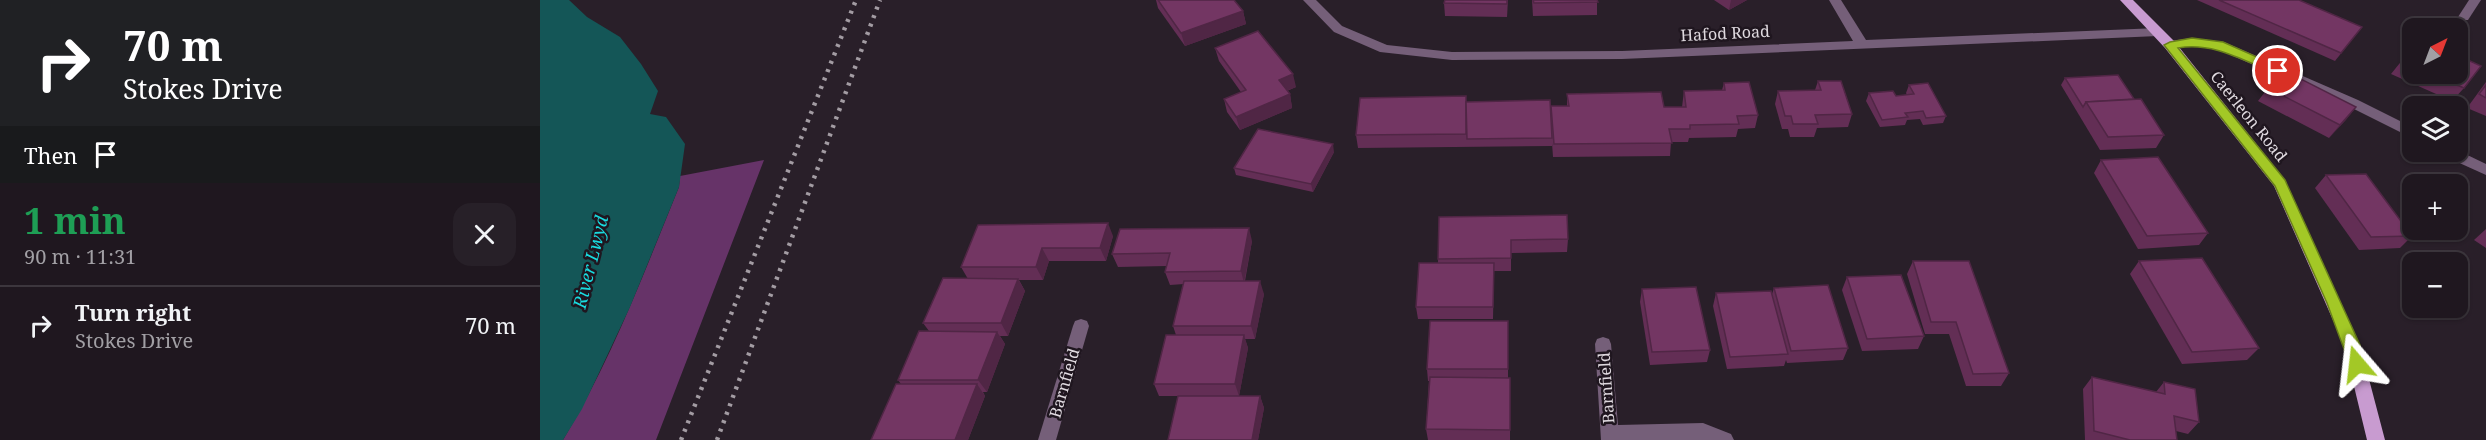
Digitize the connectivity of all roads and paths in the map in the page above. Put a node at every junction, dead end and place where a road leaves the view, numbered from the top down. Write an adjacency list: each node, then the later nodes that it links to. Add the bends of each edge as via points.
1 (1309, 0): 7 (street, Hafod Road, via 1338,29 1385,49 1452,56 1622,55)
2 (1835, 0): 7 (street)
3 (2126, 0): 6 (main road, Caerleon Road)
4 (2475, 0): 5 (street)
5 (2464, 17)
6 (2158, 32): 7 (street, Hafod Road); 8 (main road, Caerleon Road)
7 (1861, 43)
8 (2170, 45): 9 (street, via 2219,45); 17 (main road, Caerleon Road, via 2280,184 2352,345)
9 (2402, 128)
10 (2468, 161): 11 (street)
11 (2486, 170)
12 (1081, 326): 15 (street, Barnfield)
13 (1603, 344): 14 (street, Barnfield)
14 (1610, 436): 16 (street, Barnfield, via 1703,431)
15 (1047, 440)
16 (1725, 440)
17 (2376, 440)

